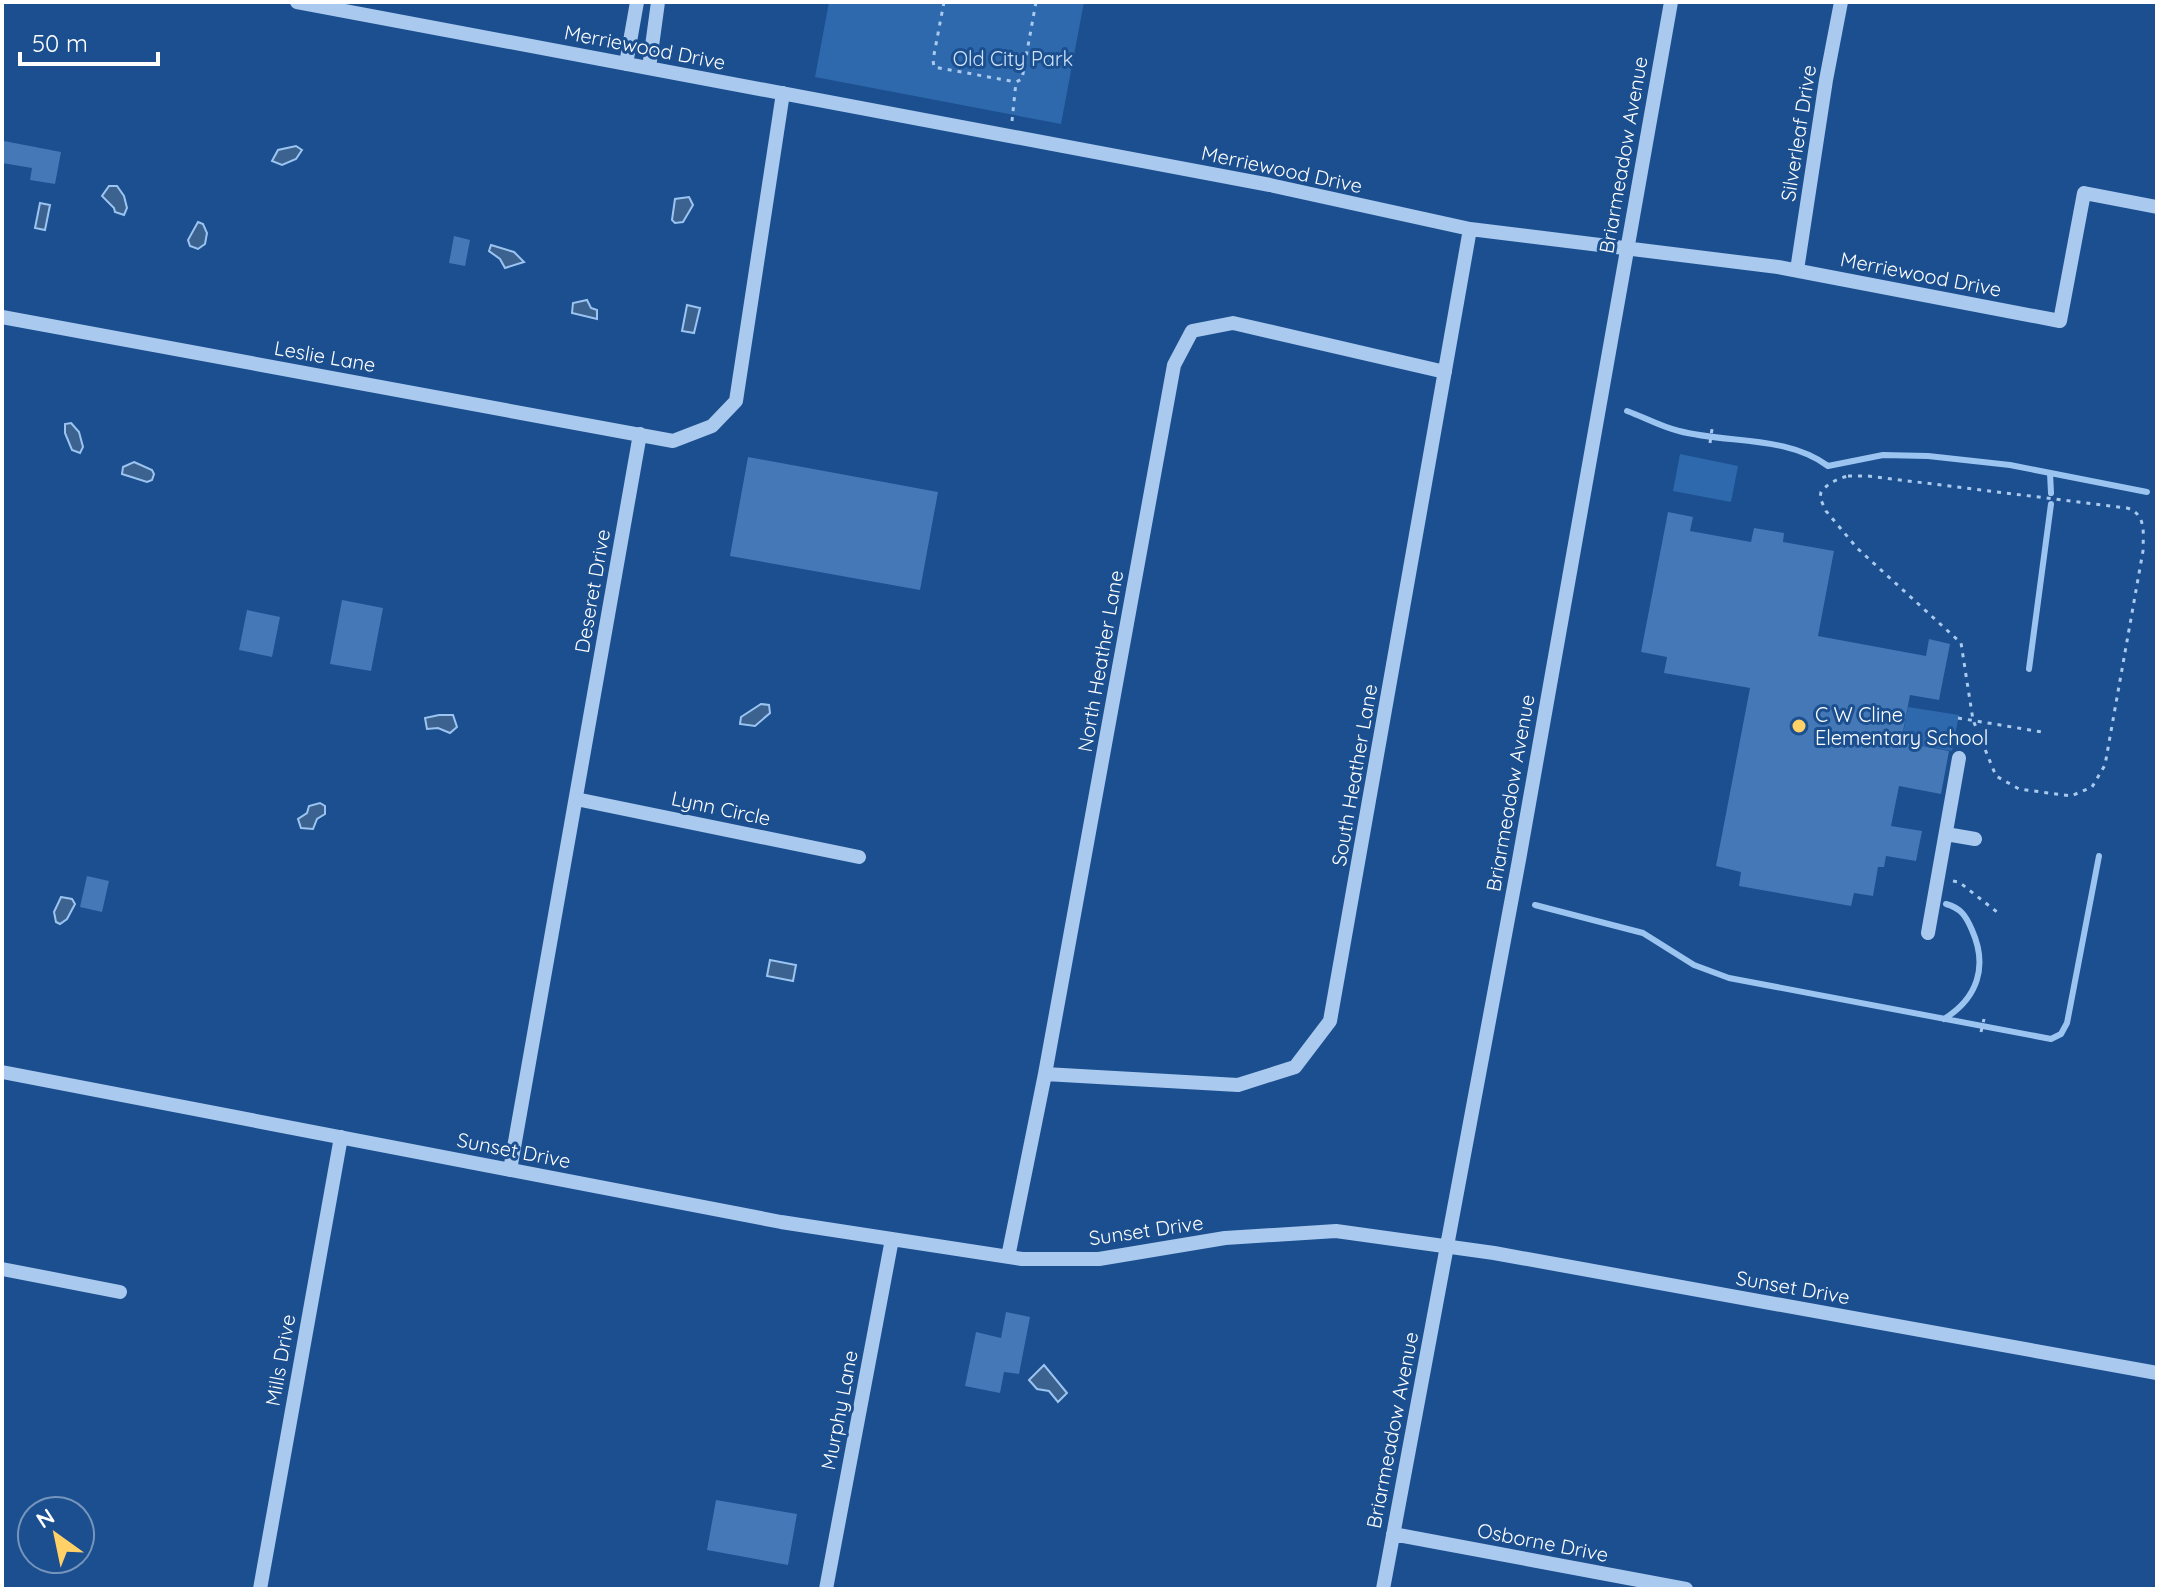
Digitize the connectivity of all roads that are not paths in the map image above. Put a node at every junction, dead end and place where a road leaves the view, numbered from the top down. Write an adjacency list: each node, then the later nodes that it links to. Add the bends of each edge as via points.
1 (297, 2): 6 (street, Merriewood Drive)
2 (637, 2): 6 (street)
3 (658, 2): 7 (street)
4 (1671, 2): 11 (street, Briarmeadow Avenue)
5 (1841, 2): 12 (street, Silverleaf Drive)
6 (626, 64): 7 (street, Merriewood Drive)
7 (649, 68): 8 (street, Merriewood Drive)
8 (783, 93): 10 (street, Merriewood Drive, via 1270,185); 15 (street, via 736,401 712,426 673,441)
9 (2157, 207): 12 (street, Merriewood Drive, via 2084,193 2060,321)
10 (1470, 229): 11 (street, Merriewood Drive); 14 (street, South Heather Lane)
11 (1627, 248): 12 (street, Merriewood Drive); 27 (street, Briarmeadow Avenue)
12 (1797, 270)
13 (2, 317): 15 (street, Leslie Lane)
14 (1445, 372): 23 (street, South Heather Lane, via 1330,1021 1295,1067 1238,1085); 23 (street, North Heather Lane, via 1233,323 1192,331 1174,365)
15 (640, 434): 17 (street, Deseret Drive)
16 (1959, 758): 18 (street)
17 (576, 799): 20 (street, Lynn Circle); 25 (street, Deseret Drive)
18 (1946, 834): 19 (street); 21 (street)
19 (1975, 839)
20 (859, 857)
21 (1928, 933)
22 (2, 1072): 24 (street, Sunset Drive)
23 (1045, 1074): 28 (street, North Heather Lane)
24 (341, 1137): 25 (street, Sunset Drive); 34 (street, Mills Drive)
25 (510, 1170): 26 (street, Sunset Drive)
26 (892, 1239): 28 (street, Sunset Drive); 35 (street, Murphy Lane)
27 (1447, 1247): 28 (street, Sunset Drive, via 1336,1231 1225,1238 1099,1259); 31 (street, Sunset Drive); 32 (street, Briarmeadow Avenue)
28 (1008, 1257)
29 (2, 1269): 30 (street)
30 (120, 1292)
31 (2157, 1373)
32 (1393, 1534): 33 (street, Osborne Drive); 36 (street, Briarmeadow Avenue)
33 (1664, 1587): 37 (street, Osborne Drive)
34 (260, 1589)
35 (826, 1589)
36 (1383, 1589)
37 (1686, 1589)

